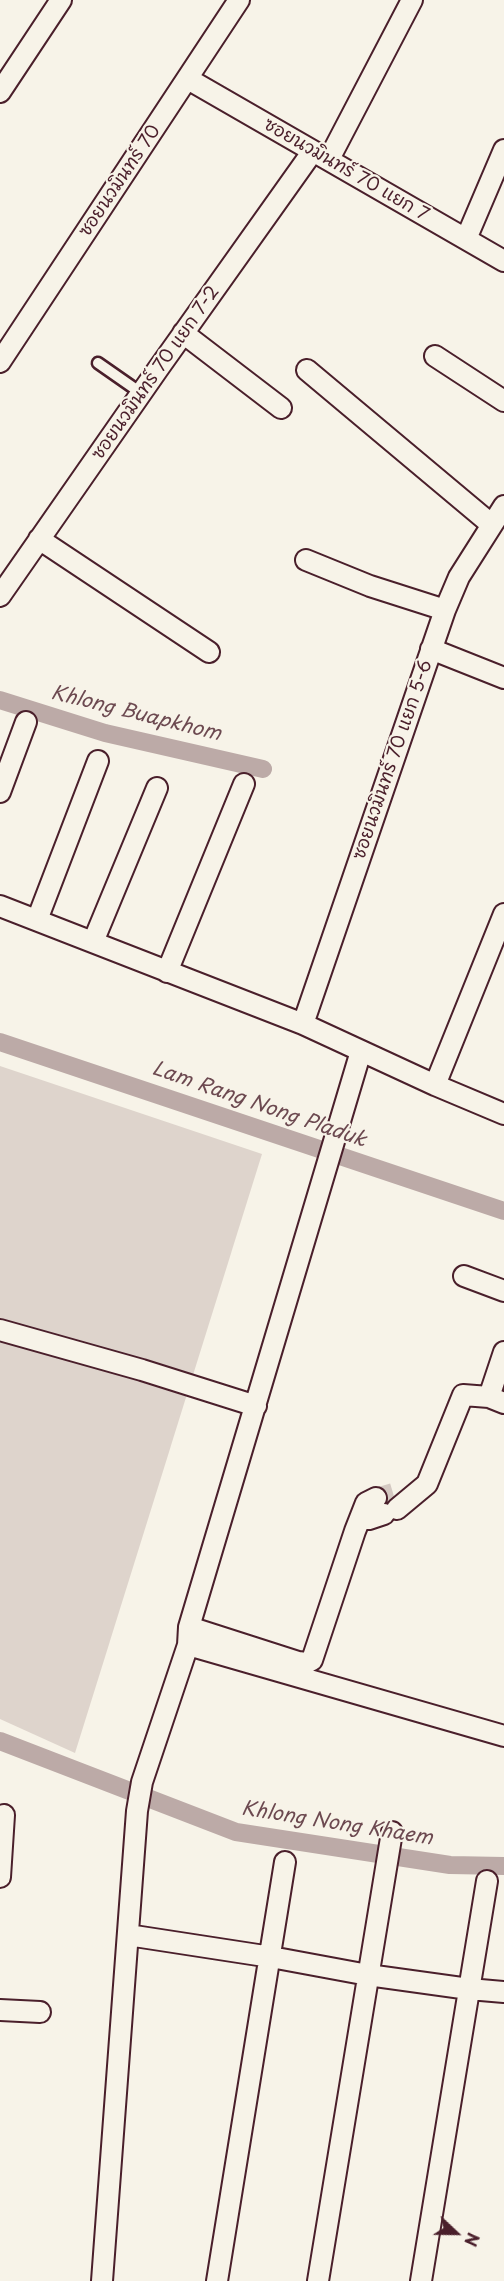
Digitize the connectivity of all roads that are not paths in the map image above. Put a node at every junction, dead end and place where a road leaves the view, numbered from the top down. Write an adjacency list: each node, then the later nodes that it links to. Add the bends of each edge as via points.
1 (61, 0): 5 (street)
2 (239, 0): 4 (street, ซอยนวมินทร์ 70)
3 (412, 0): 7 (street, ซอยนวมินทร์ 70 แยก 7-2)
4 (188, 79): 7 (street, ซอยนวมินทร์ 70 แยก 7); 12 (street, ซอยนวมินทร์ 70)
5 (0, 93)
6 (504, 150): 8 (street)
7 (321, 155): 8 (street, ซอยนวมินทร์ 70 แยก 7); 10 (street, ซอยนวมินทร์ 70 แยก 7-2)
8 (466, 239): 9 (street, ซอยนวมินทร์ 70 แยก 7)
9 (504, 261)
10 (183, 333): 15 (street, ซอยนวมินทร์ 70 แยก 7-2); 17 (street)
11 (435, 356): 16 (street)
12 (0, 362)
13 (98, 363): 15 (lane)
14 (307, 370): 19 (street)
15 (141, 393): 20 (street, ซอยนวมินทร์ 70 แยก 7-2)
16 (504, 401)
17 (281, 408)
18 (504, 506): 19 (street, ซอยนวมินทร์ 70 แยก 5-6)
19 (492, 525): 24 (street, ซอยนวมินทร์ 70 แยก 5-6, via 459,577)
20 (39, 539): 22 (street, ซอยนวมินทร์ 70 แยก 7-2); 26 (street)
21 (306, 560): 24 (street)
22 (7, 570): 23 (street, ซอยนวมินทร์ 70 แยก 7-2)
23 (0, 596)
24 (445, 610): 25 (street, ซอยนวมินทร์ 70 แยก 5-6)
25 (431, 649): 27 (street); 38 (street, ซอยนวมินทร์ 70 แยก 5-6)
26 (208, 652)
27 (504, 678)
28 (26, 722): 32 (street)
29 (98, 761): 35 (street)
30 (244, 784): 37 (street)
31 (157, 788): 36 (street)
32 (0, 792)
33 (0, 906): 35 (street)
34 (504, 914): 40 (street)
35 (37, 920): 36 (street)
36 (93, 942): 37 (street)
37 (167, 972): 38 (street)
38 (303, 1024): 39 (street)
39 (361, 1051): 40 (street); 47 (street)
40 (435, 1085): 41 (street)
41 (504, 1114)
42 (464, 1276): 43 (street)
43 (504, 1291)
44 (0, 1330): 47 (street)
45 (504, 1352): 46 (street)
46 (496, 1400): 48 (street, via 463,1395 427,1484 369,1519 361,1518 312,1660 298,1662)
47 (256, 1406): 48 (street)
48 (189, 1636): 49 (street); 55 (street, via 142,1782)
49 (504, 1736)
50 (4, 1815): 53 (street)
51 (391, 1839): 57 (street)
52 (285, 1862): 56 (street)
53 (0, 1877)
54 (487, 1881): 58 (street)
55 (128, 1935): 56 (street); 62 (street)
56 (271, 1957): 57 (street); 63 (street)
57 (368, 1975): 58 (street); 64 (street)
58 (470, 1989): 59 (street); 65 (street)
59 (504, 1992)
60 (0, 2010): 61 (street)
61 (40, 2012)
62 (102, 2281)
63 (217, 2281)
64 (318, 2281)
65 (421, 2281)

